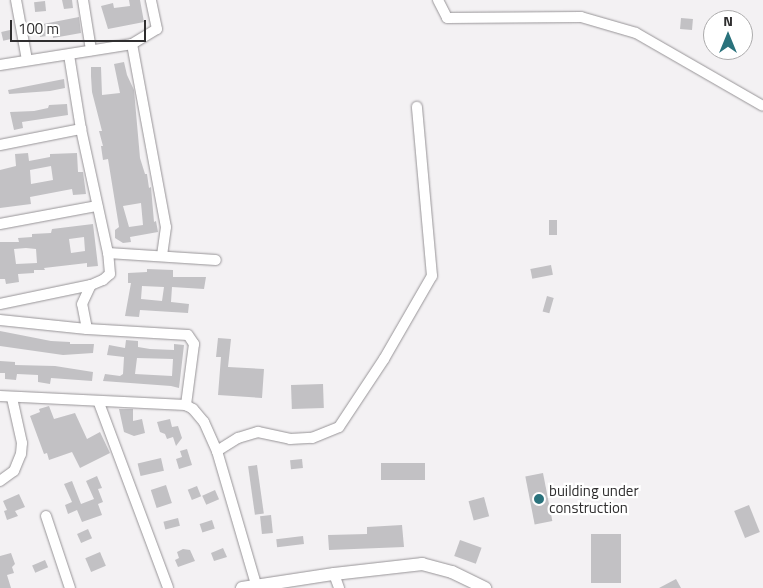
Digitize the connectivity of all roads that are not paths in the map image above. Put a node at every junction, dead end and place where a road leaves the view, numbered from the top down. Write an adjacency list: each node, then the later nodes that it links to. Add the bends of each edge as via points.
1 (16, 0): 8 (street)
2 (83, 0): 6 (street)
3 (152, 0): 5 (street, via 157,29)
4 (438, 0): 10 (street, via 447,18 581,17 636,33)
5 (132, 44): 6 (street); 17 (street, via 166,226)
6 (91, 50): 7 (street)
7 (70, 55): 8 (street); 12 (street)
8 (27, 60): 9 (street)
9 (0, 65)
10 (763, 106)
11 (417, 107): 27 (street, via 432,276 384,359 338,427 312,438 290,439 258,432 238,438)
12 (81, 129): 13 (street); 14 (street)
13 (0, 145)
14 (97, 206): 15 (street); 16 (street)
15 (0, 224)
16 (108, 253): 17 (street); 19 (street, via 108,277)
17 (162, 255): 18 (street)
18 (216, 260)
19 (91, 285): 20 (street); 22 (street, via 82,304)
20 (0, 304)
21 (0, 320): 22 (street)
22 (87, 328): 26 (street, via 188,335 194,344)
23 (0, 396): 24 (street)
24 (12, 398): 25 (street); 28 (street, via 22,444 21,454 14,471)
25 (99, 403): 26 (street); 33 (street)
26 (186, 406): 27 (street, via 199,414)
27 (217, 451): 31 (street)
28 (0, 481)
29 (46, 516): 32 (street)
30 (334, 574): 31 (street); 35 (street); 36 (street, via 422,564 452,572)
31 (256, 584): 34 (street)
32 (70, 588)
33 (168, 588)
34 (242, 588)
35 (339, 588)
36 (485, 588)

